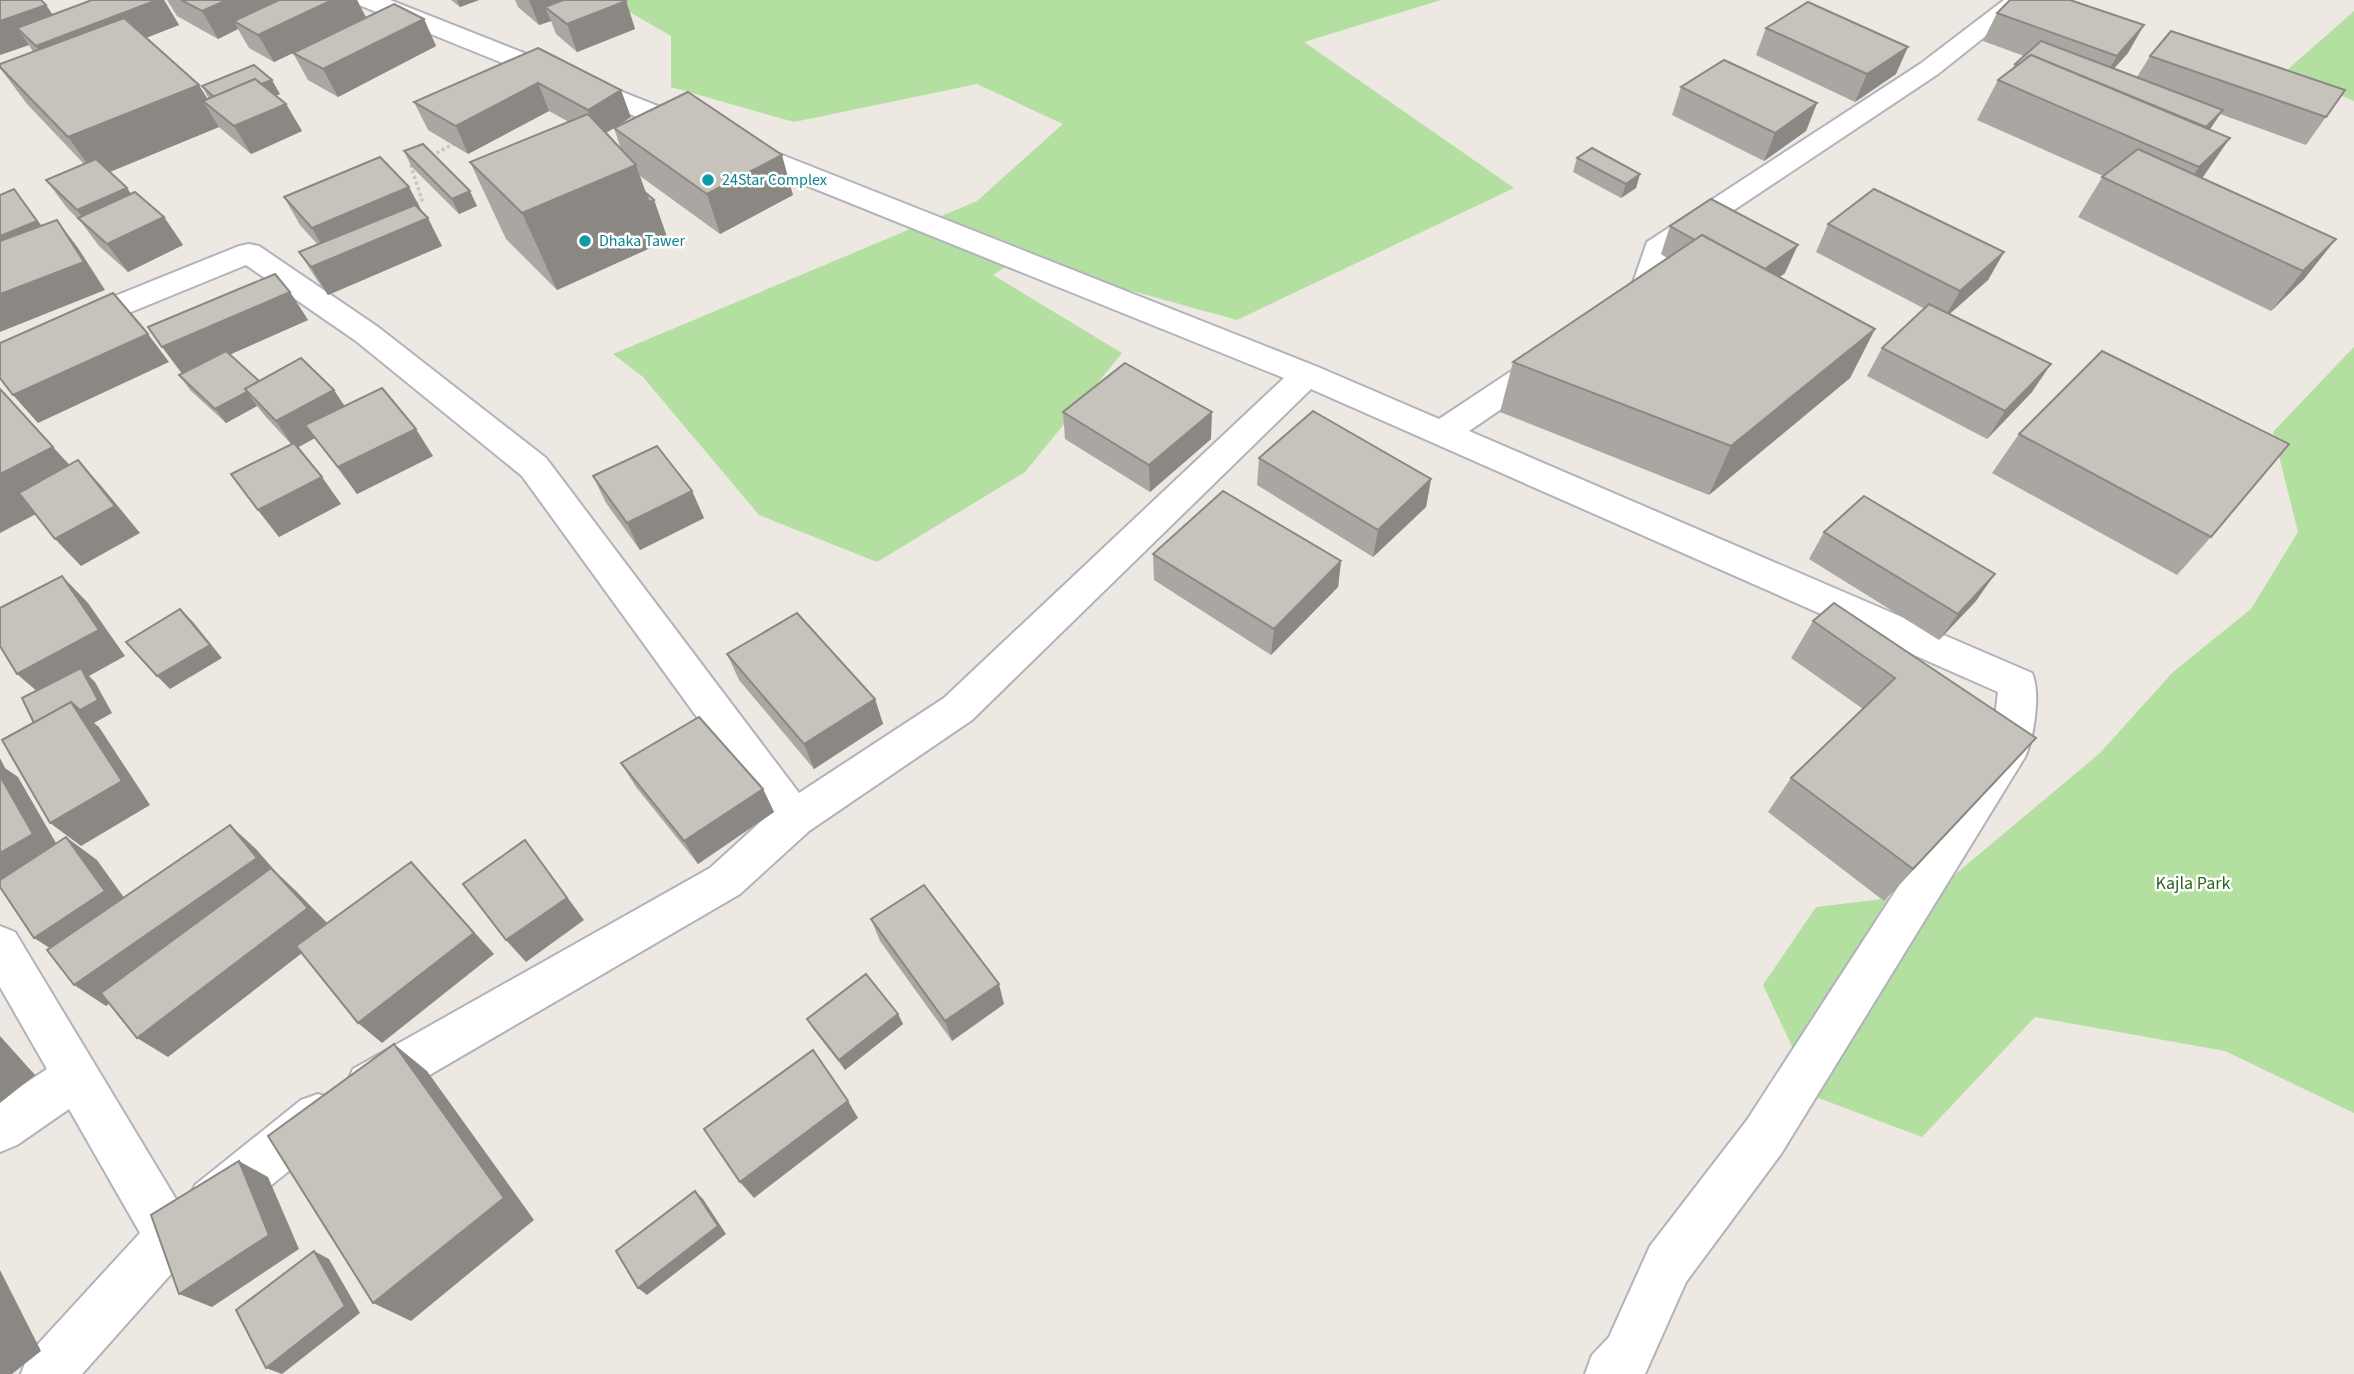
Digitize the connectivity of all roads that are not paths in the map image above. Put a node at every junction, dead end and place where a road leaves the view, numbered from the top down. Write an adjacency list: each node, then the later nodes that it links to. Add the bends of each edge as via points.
1 (368, 0): 4 (street)
2 (2019, 0): 5 (street, via 1929,69 1657,248 1643,299)
3 (0, 361): 6 (street, via 59,330 249,253 367,334 534,467)
4 (1307, 375): 5 (street); 6 (street, via 958,709)
5 (1442, 433): 12 (street, via 2018,684 2011,745 1765,1137 1668,1264 1627,1355)
6 (793, 818): 10 (street, via 725,881 331,1107)
7 (0, 946): 8 (street)
8 (75, 1077): 9 (street); 10 (street)
9 (0, 1128)
10 (170, 1237): 11 (street)
11 (47, 1374)
12 (1611, 1374)

